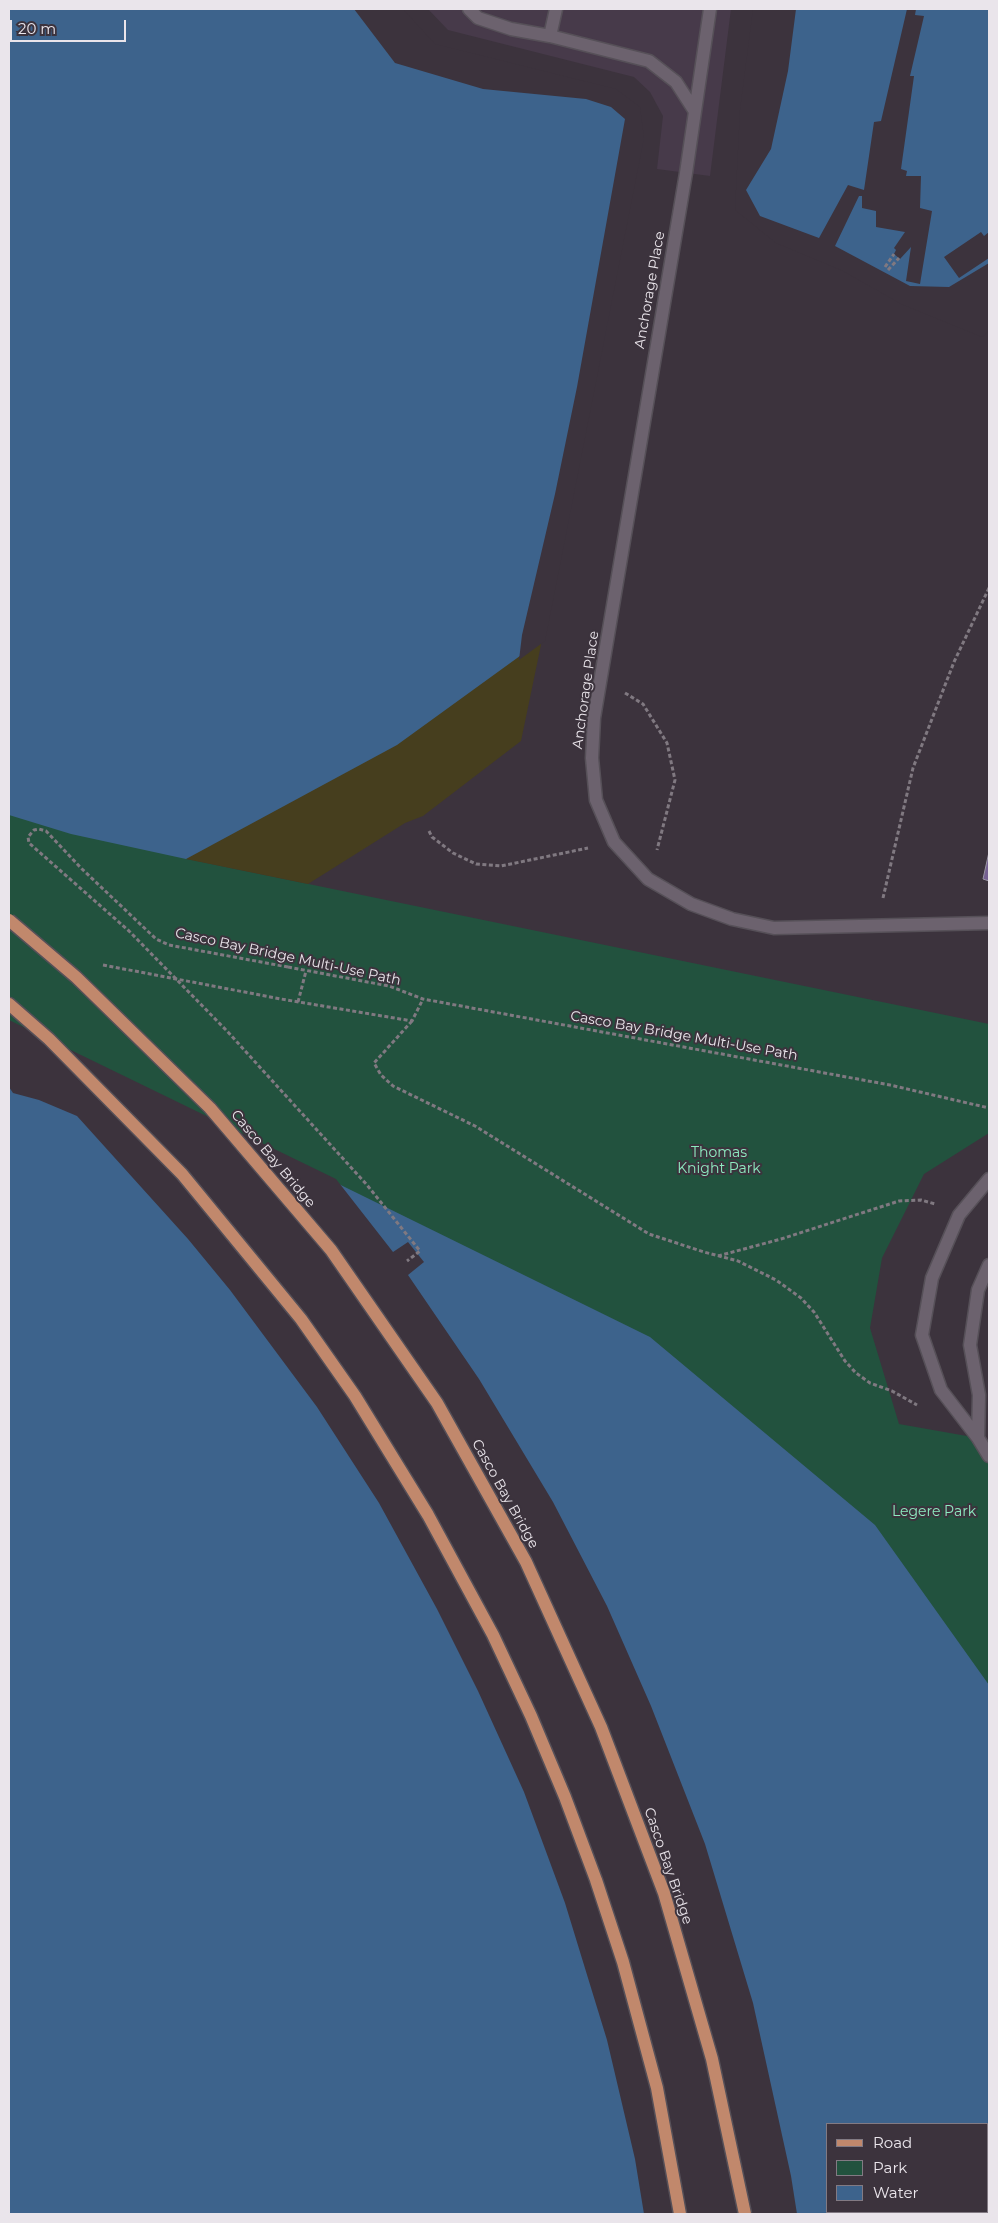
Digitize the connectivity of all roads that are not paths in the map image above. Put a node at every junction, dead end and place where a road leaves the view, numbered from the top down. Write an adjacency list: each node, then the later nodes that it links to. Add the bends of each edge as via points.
1 (469, 9): 4 (street, via 478,18)
2 (556, 9): 4 (street)
3 (710, 9): 5 (street, Anchorage Place)
4 (550, 36): 5 (street, via 649,61 676,82)
5 (694, 110): 7 (street, Anchorage Place, via 594,718 592,758 596,800 614,842 648,879 691,904 732,919 774,928)
6 (9, 920): 14 (main road, Casco Bay Bridge, bridge, via 76,977 210,1108 331,1250 438,1403 526,1562 601,1727 657,1875 712,2059)
7 (989, 923)
8 (9, 1004): 13 (main road, via 49,1038 182,1174 301,1318 355,1396 428,1515 493,1635 531,1716 566,1797 596,1880 623,1962 657,2088)
9 (989, 1179): 11 (street, via 959,1215 932,1278 922,1335 941,1390)
10 (989, 1265): 11 (street, via 978,1290 970,1345 979,1395)
11 (978, 1438): 12 (street)
12 (989, 1456)
13 (680, 2214)
14 (745, 2214)

